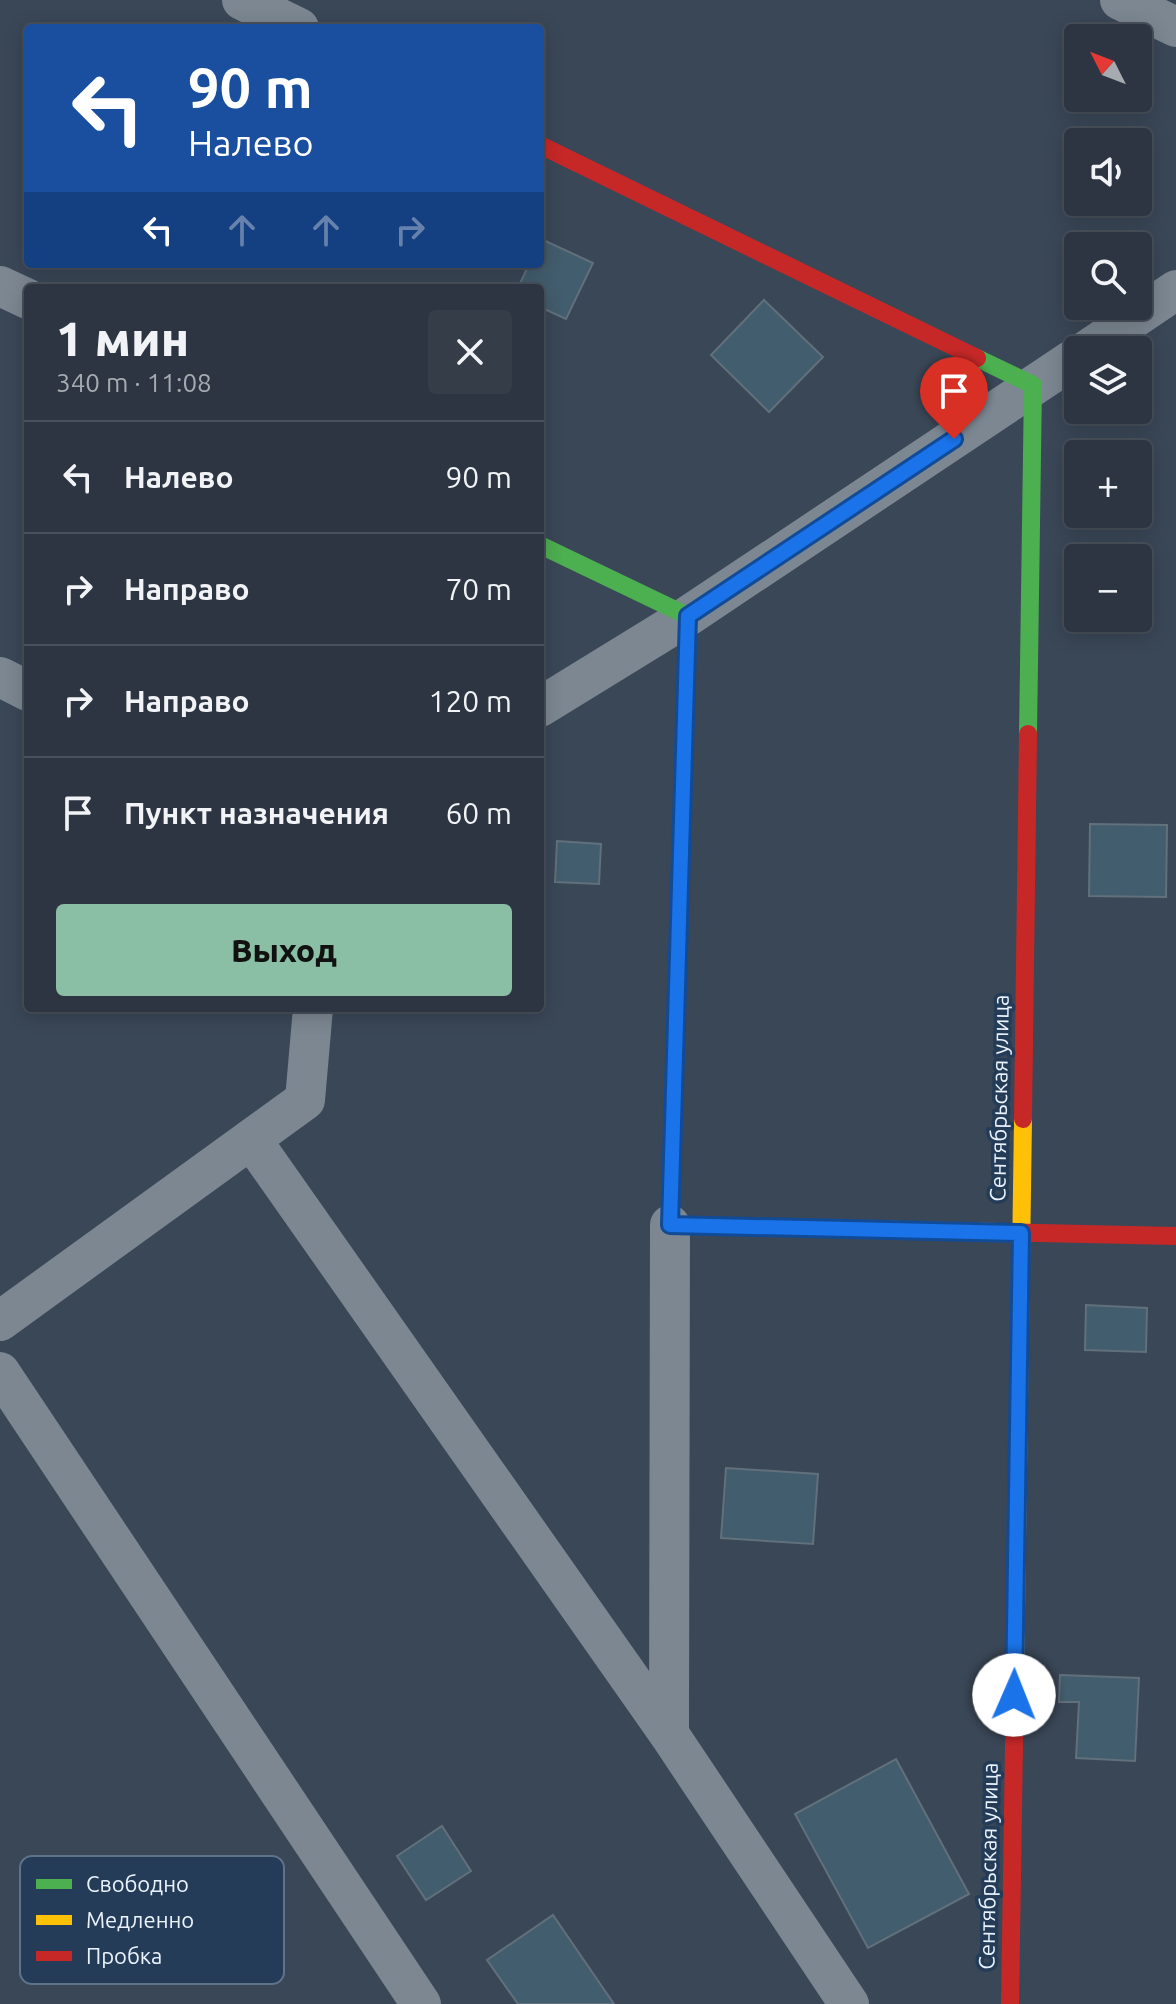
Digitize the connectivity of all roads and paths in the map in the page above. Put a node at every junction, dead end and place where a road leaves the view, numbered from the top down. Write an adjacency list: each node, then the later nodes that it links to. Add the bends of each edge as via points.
1 (242, 0): 3 (street)
2 (1120, 0): 4 (street)
3 (291, 24)
4 (1176, 27)
5 (544, 147): 11 (street)
6 (0, 286): 8 (street)
7 (1176, 290): 9 (street)
8 (24, 297)
9 (1108, 336)
10 (1064, 365): 11 (street)
11 (1033, 385): 13 (street); 20 (street, Сентябрьская улица)
12 (544, 547): 13 (street)
13 (688, 616): 16 (street); 19 (street)
14 (0, 677): 15 (street)
15 (24, 689)
16 (544, 705)
17 (313, 1012): 18 (street, via 305,1100)
18 (251, 1139): 22 (street); 24 (street)
19 (670, 1225): 20 (street); 24 (street)
20 (1021, 1233): 21 (street); 27 (street, Сентябрьская улица)
21 (1176, 1236)
22 (0, 1321)
23 (0, 1372): 25 (street)
24 (669, 1734): 26 (street)
25 (421, 2004)
26 (849, 2004)
27 (1010, 2004)

